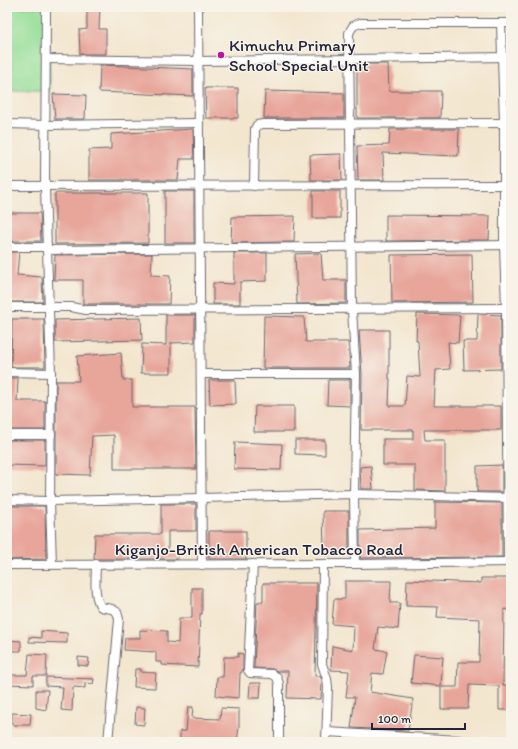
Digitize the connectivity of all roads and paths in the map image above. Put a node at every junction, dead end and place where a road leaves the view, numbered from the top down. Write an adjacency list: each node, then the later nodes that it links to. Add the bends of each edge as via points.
1 (46, 7): 7 (street)
2 (198, 7): 9 (street)
3 (501, 23): 4 (street); 5 (street); 8 (street, via 360,23 353,26 349,33)
4 (511, 23)
5 (502, 57): 6 (street); 8 (street); 12 (street)
6 (511, 57)
7 (46, 59): 9 (street); 14 (street)
8 (349, 60): 9 (street); 10 (street)
9 (199, 61): 11 (street)
10 (351, 122): 12 (street); 18 (street, via 257,125); 19 (street)
11 (199, 123): 14 (street); 17 (street)
12 (507, 123): 15 (street)
13 (7, 124): 14 (street)
14 (45, 125): 20 (street)
15 (507, 185): 19 (street); 21 (street)
16 (7, 186): 20 (street)
17 (200, 186): 18 (street); 20 (street); 25 (street)
18 (254, 186): 19 (street)
19 (351, 186): 22 (street)
20 (45, 187): 24 (street)
21 (507, 245): 22 (street); 28 (street)
22 (352, 246): 25 (street); 30 (street)
23 (7, 247): 24 (street)
24 (47, 248): 25 (street); 26 (street)
25 (200, 248): 29 (street)
26 (49, 307): 27 (street); 29 (street, via 86,310); 33 (street)
27 (7, 308)
28 (509, 308): 30 (street); 32 (street)
29 (200, 310): 30 (street); 34 (street)
30 (352, 310): 35 (street)
31 (7, 372): 33 (street)
32 (509, 372): 38 (street)
33 (51, 373): 37 (street)
34 (201, 374): 35 (street); 40 (street)
35 (356, 374): 39 (street)
36 (7, 435): 37 (street)
37 (51, 435): 43 (street)
38 (509, 435): 41 (street)
39 (354, 494): 40 (street); 41 (street); 50 (street)
40 (202, 498): 43 (street); 47 (street)
41 (510, 498): 44 (street)
42 (7, 500): 43 (street)
43 (50, 501): 45 (street)
44 (509, 562): 50 (street, Kiganjo-British American Tobacco Road)
45 (52, 564): 46 (street, Kiganjo-British American Tobacco Road); 51 (street, Kiganjo-British American Tobacco Road)
46 (96, 564): 47 (street, Kiganjo-British American Tobacco Road); 53 (street, via 98,603 101,607 117,612 119,620)
47 (202, 564): 48 (street, Kiganjo-British American Tobacco Road)
48 (253, 564): 49 (street, Kiganjo-British American Tobacco Road); 54 (street, via 247,665 250,673 272,674 277,677)
49 (323, 564): 50 (street, Kiganjo-British American Tobacco Road); 52 (street, via 322,664 328,679)
50 (355, 564)
51 (7, 565)
52 (327, 732): 55 (street); 56 (street)
53 (108, 742)
54 (279, 742)
55 (326, 742)
56 (463, 742)

